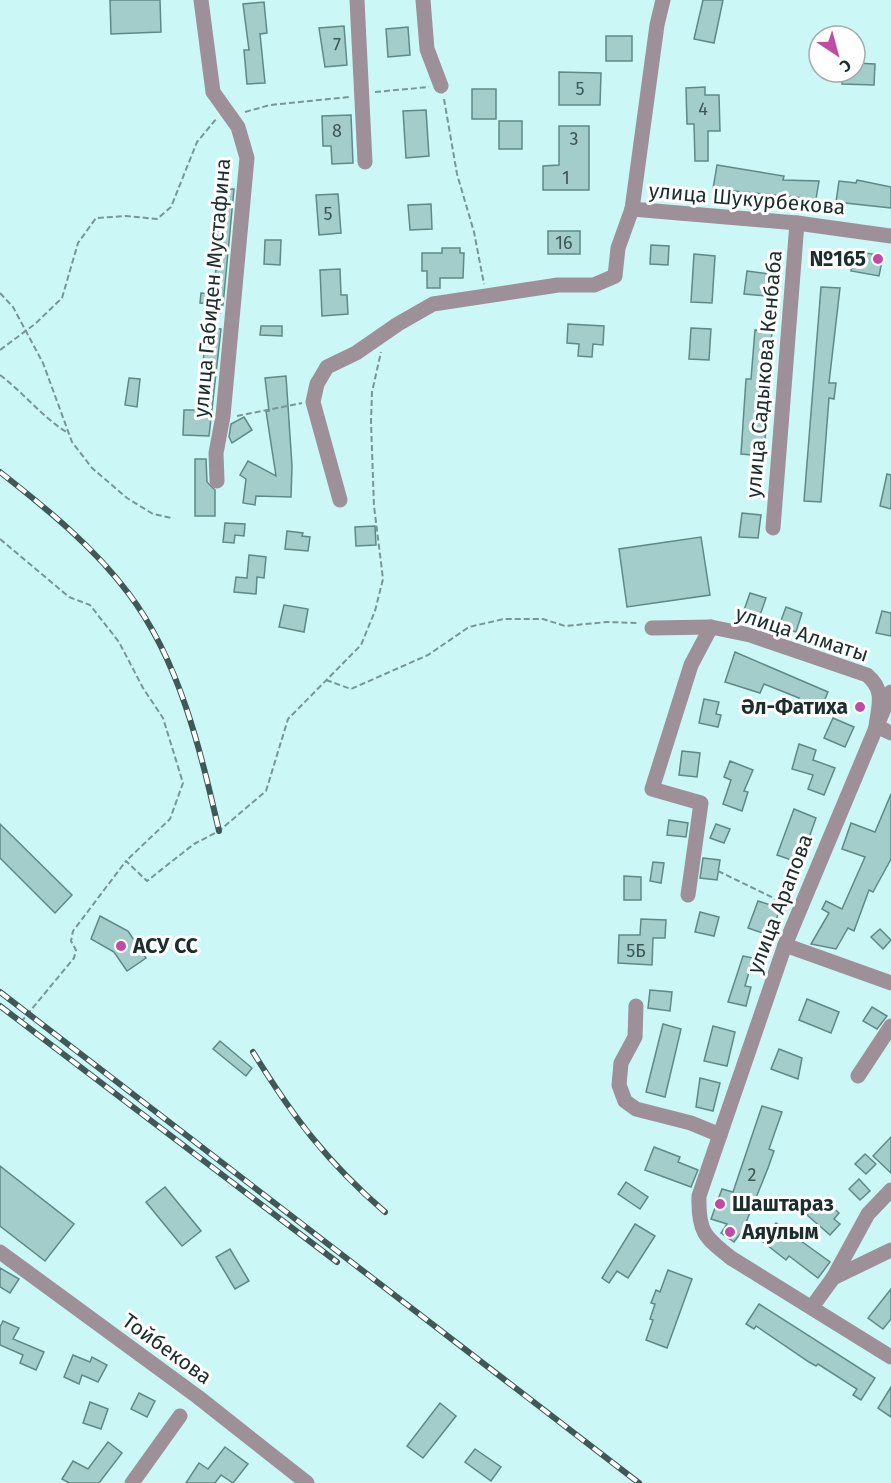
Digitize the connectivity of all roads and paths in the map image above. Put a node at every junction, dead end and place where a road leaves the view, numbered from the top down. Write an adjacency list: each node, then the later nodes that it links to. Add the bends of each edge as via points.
1 (201, 0): 7 (street, улица Габиден Мустафина, via 213,92)
2 (357, 0): 6 (street)
3 (423, 0): 5 (street, via 427,49)
4 (663, 0): 9 (street, улица Шукурбекова)
5 (441, 86): 6 (path); 13 (path)
6 (362, 93): 7 (path); 8 (street)
7 (229, 114): 14 (path, via 211,121 197,142 171,207 157,219 96,218 78,243 62,298); 19 (street, улица Габиден Мустафина, via 238,127 247,158)
8 (365, 162)
9 (632, 209): 10 (street, улица Шукурбекова); 13 (street, via 618,248 615,276 608,281)
10 (797, 223): 11 (street, улица Шукурбекова); 24 (street, улица Садыкова Кенбаба)
11 (891, 236)
12 (0, 293): 14 (path)
13 (486, 294): 18 (street, via 433,304 327,367)
14 (27, 330): 16 (path); 20 (path)
15 (384, 348): 28 (path, via 372,392 371,422 374,506 383,579 361,645)
16 (0, 350)
17 (0, 375): 20 (path)
18 (313, 402): 19 (path); 22 (street)
19 (223, 416): 21 (street, улица Габиден Мустафина, via 216,453)
20 (69, 434): 23 (path, via 92,468 127,498 153,514)
21 (217, 481)
22 (340, 500)
23 (172, 518)
24 (773, 528)
25 (0, 539): 32 (path, via 69,597 90,605 119,642 163,718 183,783 170,819)
26 (711, 627): 27 (street, улица Алматы); 30 (street, улица Алматы, via 770,641 867,675 877,683 881,696); 34 (street, via 691,665 652,789 701,803)
27 (652, 628): 28 (path, via 644,623 565,626 543,619 504,619 469,627 428,655 351,689)
28 (326, 680): 32 (path, via 288,719 266,791 219,831 194,844 147,881)
29 (891, 692): 30 (street, улица Арапова)
30 (876, 726): 31 (street); 35 (street, улица Арапова)
31 (891, 733)
32 (126, 861): 39 (path, via 73,931 74,958)
33 (718, 871): 35 (path)
34 (688, 895)
35 (799, 910): 36 (street, улица Арапова)
36 (785, 945): 37 (street); 42 (street, улица Арапова)
37 (891, 983)
38 (636, 1006): 42 (street, via 635,1037 621,1063 619,1085 625,1101 636,1109)
39 (21, 1022)
40 (891, 1026): 41 (street)
41 (858, 1076)
42 (720, 1135): 47 (street, улица Арапова, via 699,1196 699,1221 707,1240)
43 (891, 1190): 46 (street, via 868,1214)
44 (891, 1250): 46 (street)
45 (0, 1252): 51 (street, Тойбекова, via 198,1397)
46 (833, 1278): 47 (street)
47 (812, 1307): 48 (street)
48 (891, 1357)
49 (180, 1416): 50 (street)
50 (132, 1483)
51 (307, 1483)

